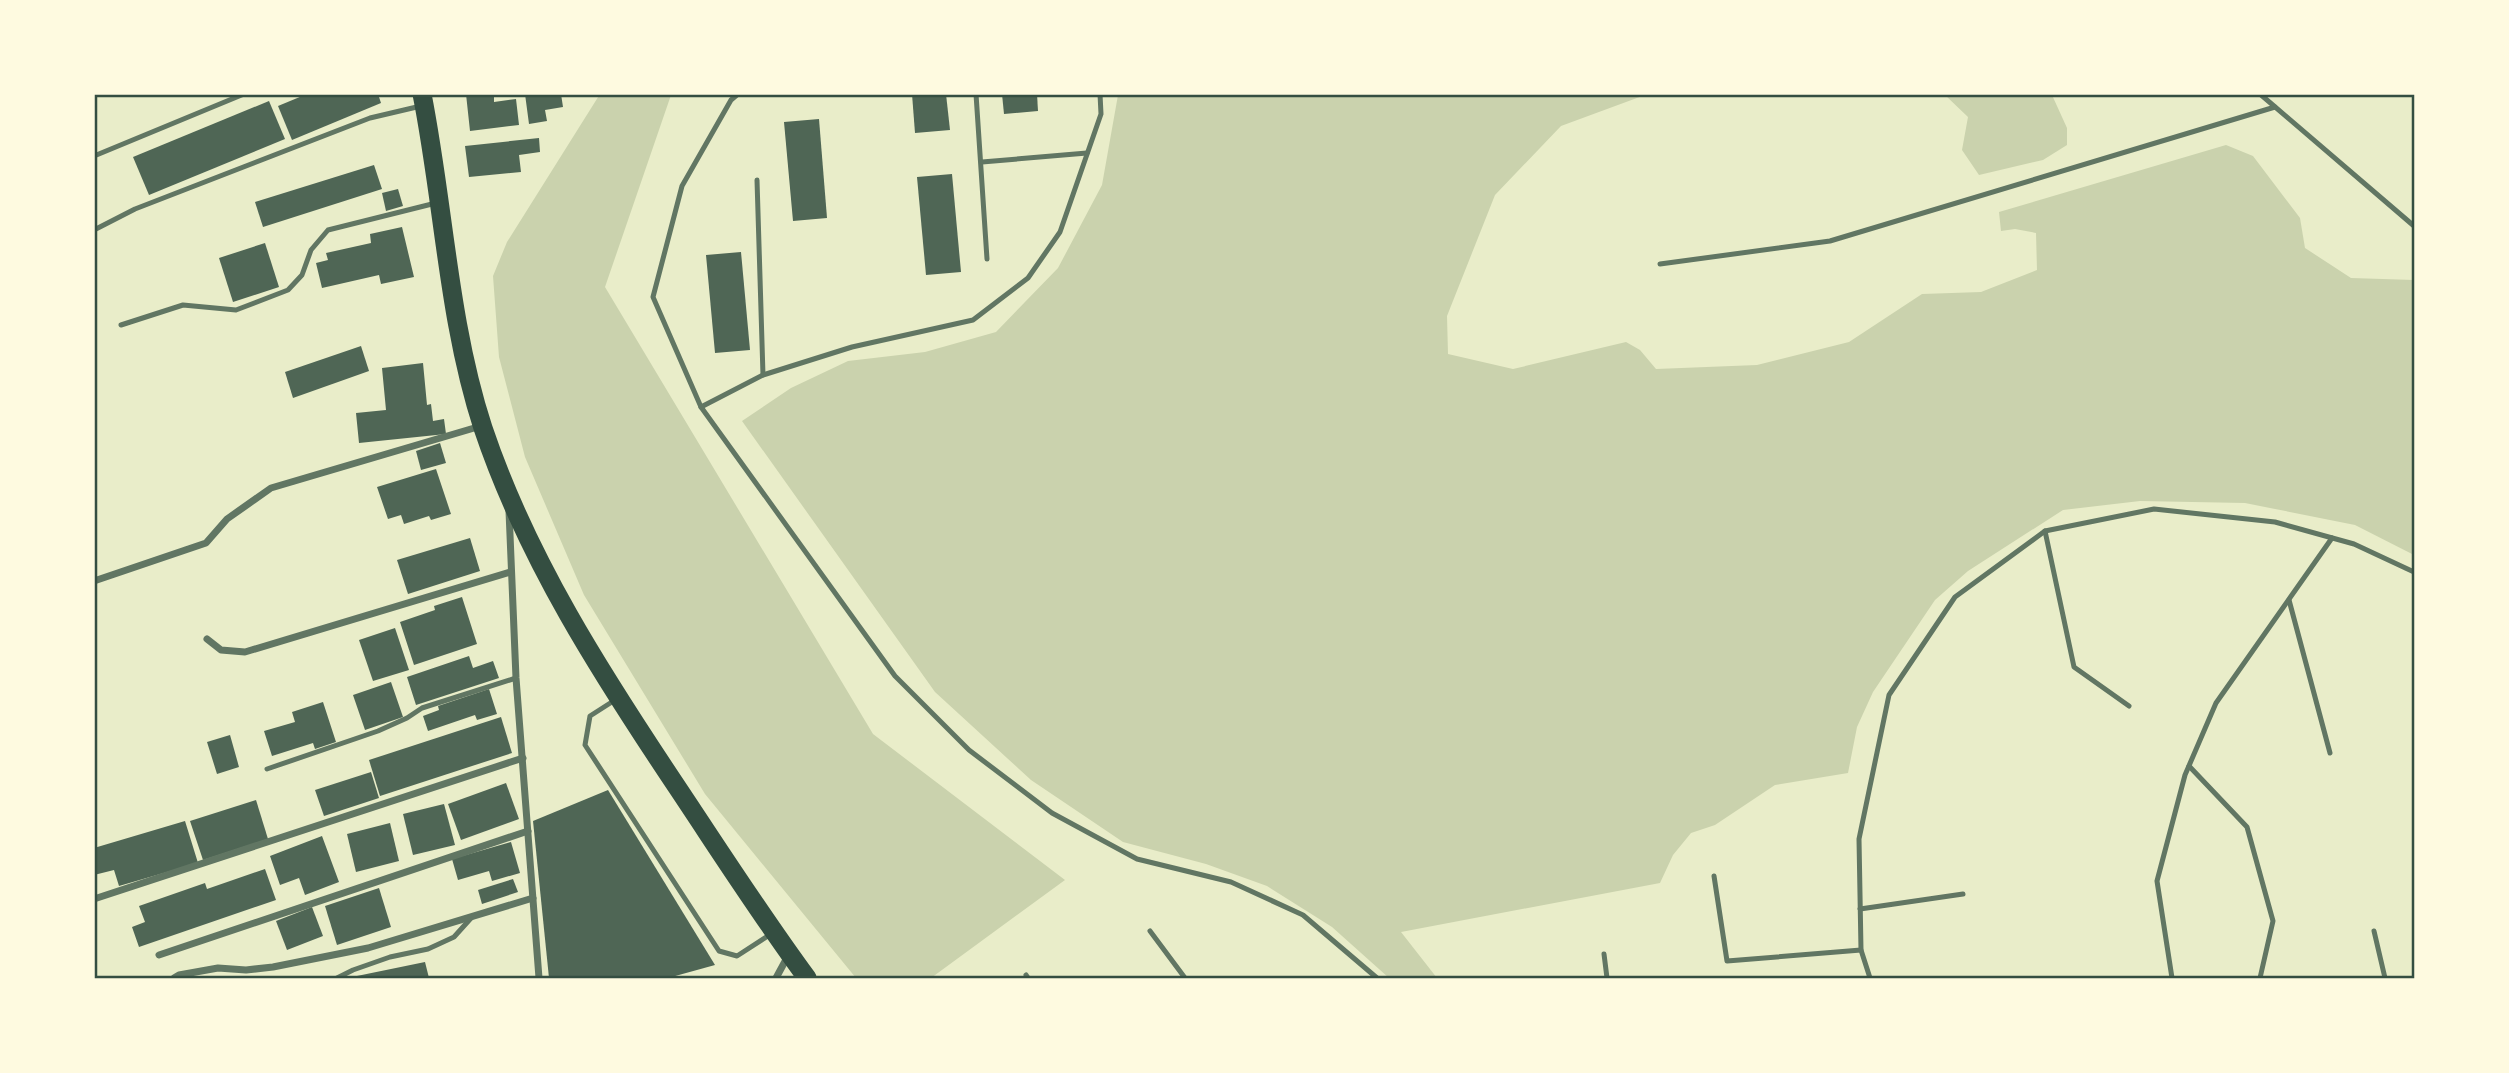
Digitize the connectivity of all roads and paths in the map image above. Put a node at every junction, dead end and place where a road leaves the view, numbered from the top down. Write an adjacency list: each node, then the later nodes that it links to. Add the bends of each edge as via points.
1 (244, 94): 9 (lane)
2 (738, 94): 19 (lane, via 682,186 653,297)
3 (976, 94): 10 (lane)
4 (1100, 94): 8 (lane, via 1101,114)
5 (2260, 94): 7 (lane)
6 (424, 100): 12 (highway); 14 (lane, via 135,209)
7 (2275, 107): 13 (lane); 16 (lane, via 1829,241)
8 (1087, 153): 10 (lane); 18 (lane, via 1060,232 1028,278 973,320 852,347)
9 (94, 156)
10 (982, 162): 15 (lane)
11 (757, 180): 18 (lane)
12 (440, 202): 17 (lane, via 328,230 288,290 236,310 183,305); 20 (highway, via 461,343)
13 (2414, 226)
14 (94, 230)
15 (987, 259)
16 (1660, 264)
17 (121, 325)
18 (763, 375): 19 (lane)
19 (701, 407): 56 (lane, via 895,676 969,750 1052,813 1138,859 1231,882 1303,915)
20 (483, 426): 21 (highway); 26 (street, via 271,488 227,519 206,543)
21 (508, 496): 24 (street); 30 (highway, via 556,594)
22 (2045, 531): 23 (lane, via 2154,509 2274,522); 31 (lane, via 2074,667); 41 (lane, via 1955,597 1889,695 1859,839)
23 (2332, 538): 25 (lane); 27 (lane)
24 (510, 572): 28 (street, via 245,652 221,650); 29 (street)
25 (2414, 572)
26 (94, 582)
27 (2289, 600): 32 (lane); 34 (lane, via 2216,703)
28 (207, 639)
29 (516, 678): 33 (street); 35 (lane, via 422,708 378,731)
30 (617, 698): 45 (highway); 45 (lane, via 590,716 585,745 719,951 737,956)
31 (2129, 706)
32 (2330, 753)
33 (523, 758): 36 (street); 40 (street)
34 (2189, 766): 59 (lane, via 2157,881); 60 (lane, via 2247,827 2273,921)
35 (267, 769)
36 (528, 831): 39 (street); 49 (street)
37 (1714, 876): 46 (lane, via 1727,961)
38 (1963, 894): 41 (lane)
39 (533, 898): 42 (street); 52 (street)
40 (94, 899)
41 (1860, 909): 46 (lane)
42 (472, 917): 50 (street, via 368,948 273,967 218,968); 51 (lane, via 454,937 428,949 390,957)
43 (1150, 930): 55 (lane)
44 (2374, 931): 61 (lane)
45 (774, 932): 47 (highway)
46 (1861, 950): 58 (lane)
47 (789, 954): 53 (street); 54 (highway)
48 (1604, 954): 57 (lane)
49 (159, 955)
50 (174, 978)
51 (337, 978)
52 (539, 978)
53 (776, 978)
54 (807, 978)
55 (1185, 978)
56 (1377, 978)
57 (1607, 978)
58 (1870, 978)
59 (2172, 978)
60 (2260, 978)
61 (2385, 978)

